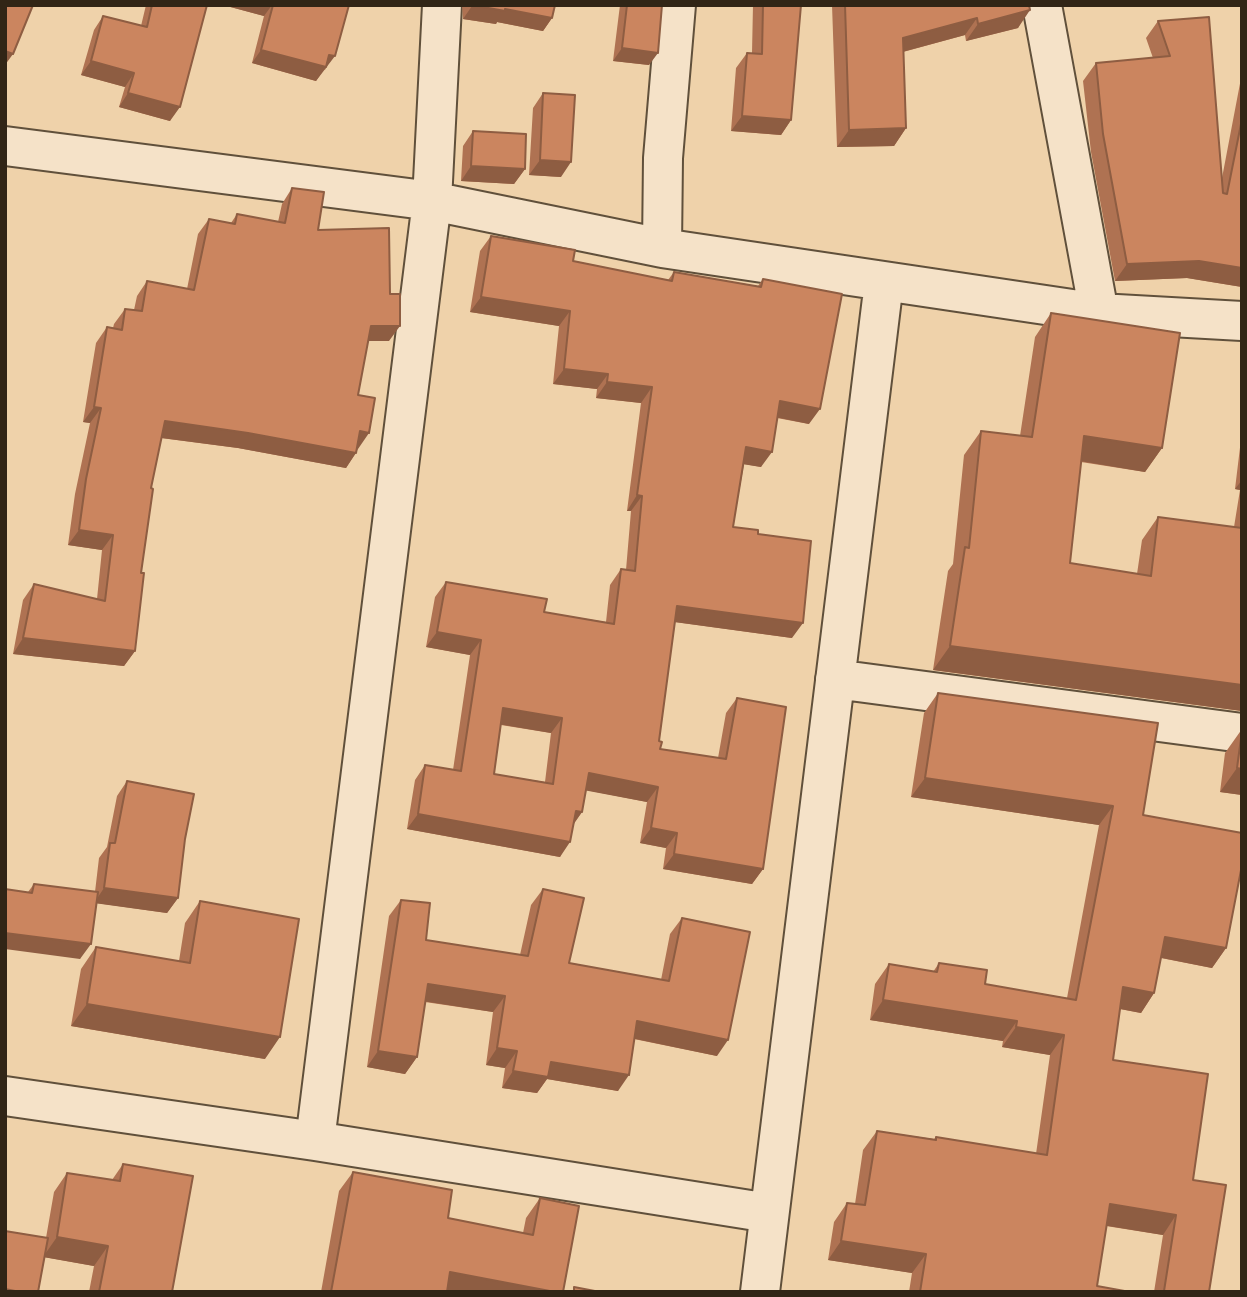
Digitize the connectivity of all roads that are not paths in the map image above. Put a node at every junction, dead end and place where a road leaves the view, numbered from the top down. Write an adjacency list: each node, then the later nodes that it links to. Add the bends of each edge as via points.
1 (442, 5): 5 (street)
2 (676, 5): 6 (street, via 663,158)
3 (1042, 5): 8 (street)
4 (5, 146): 5 (street)
5 (432, 201): 6 (street); 13 (street)
6 (662, 248): 7 (street)
7 (884, 282): 8 (street); 10 (street)
8 (1099, 313): 9 (street)
9 (1242, 321)
10 (835, 679): 11 (street); 14 (street)
11 (1242, 733)
12 (5, 1097): 13 (street)
13 (315, 1141): 14 (street)
14 (769, 1213): 15 (street)
15 (760, 1292)

